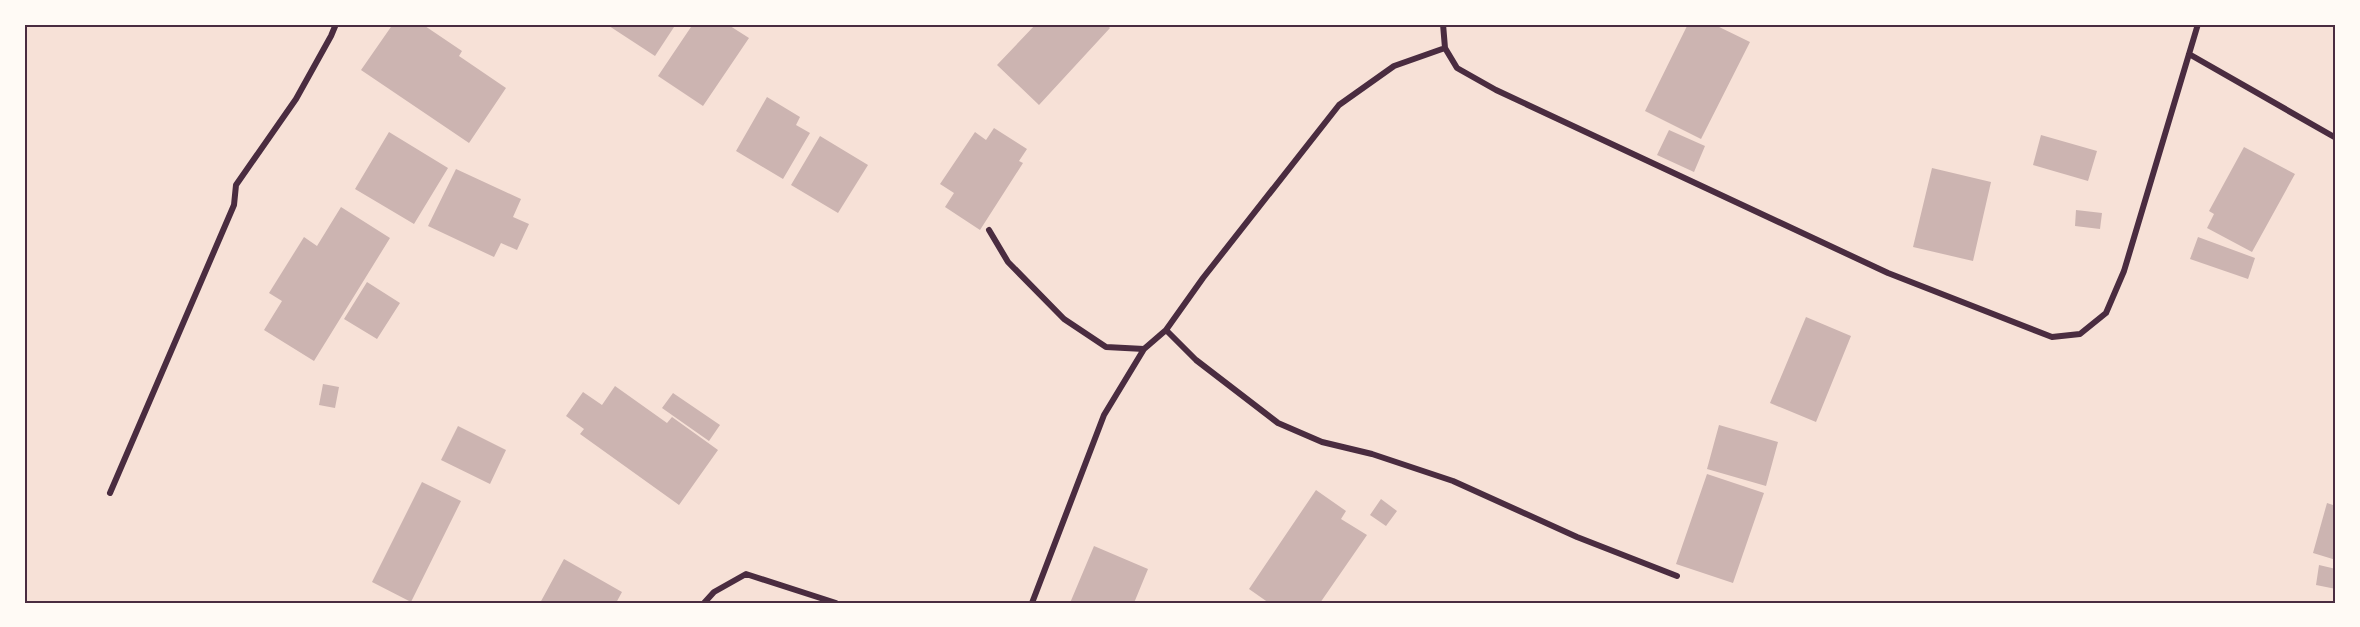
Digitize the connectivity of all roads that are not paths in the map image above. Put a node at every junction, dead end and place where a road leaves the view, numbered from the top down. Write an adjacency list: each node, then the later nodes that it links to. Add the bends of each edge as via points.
1 (336, 24): 10 (street, via 296,99 237,185 234,205)
2 (1443, 24): 4 (street)
3 (2198, 24): 5 (street)
4 (1446, 48): 5 (street, via 1457,68 1496,90 1888,273 2052,336 2080,334 2106,314 2124,271); 8 (street, via 1394,66 1339,105)
5 (2189, 54): 6 (street)
6 (2336, 138)
7 (989, 230): 9 (street, via 1008,262 1064,319 1106,348)
8 (1166, 330): 9 (street); 11 (street, via 1196,360 1278,423 1322,442 1453,481 1577,537)
9 (1144, 349): 14 (street, via 1104,415)
10 (110, 493)
11 (1677, 576)
12 (704, 603): 13 (street, via 714,592 746,574)
13 (836, 603)
14 (1032, 603)

